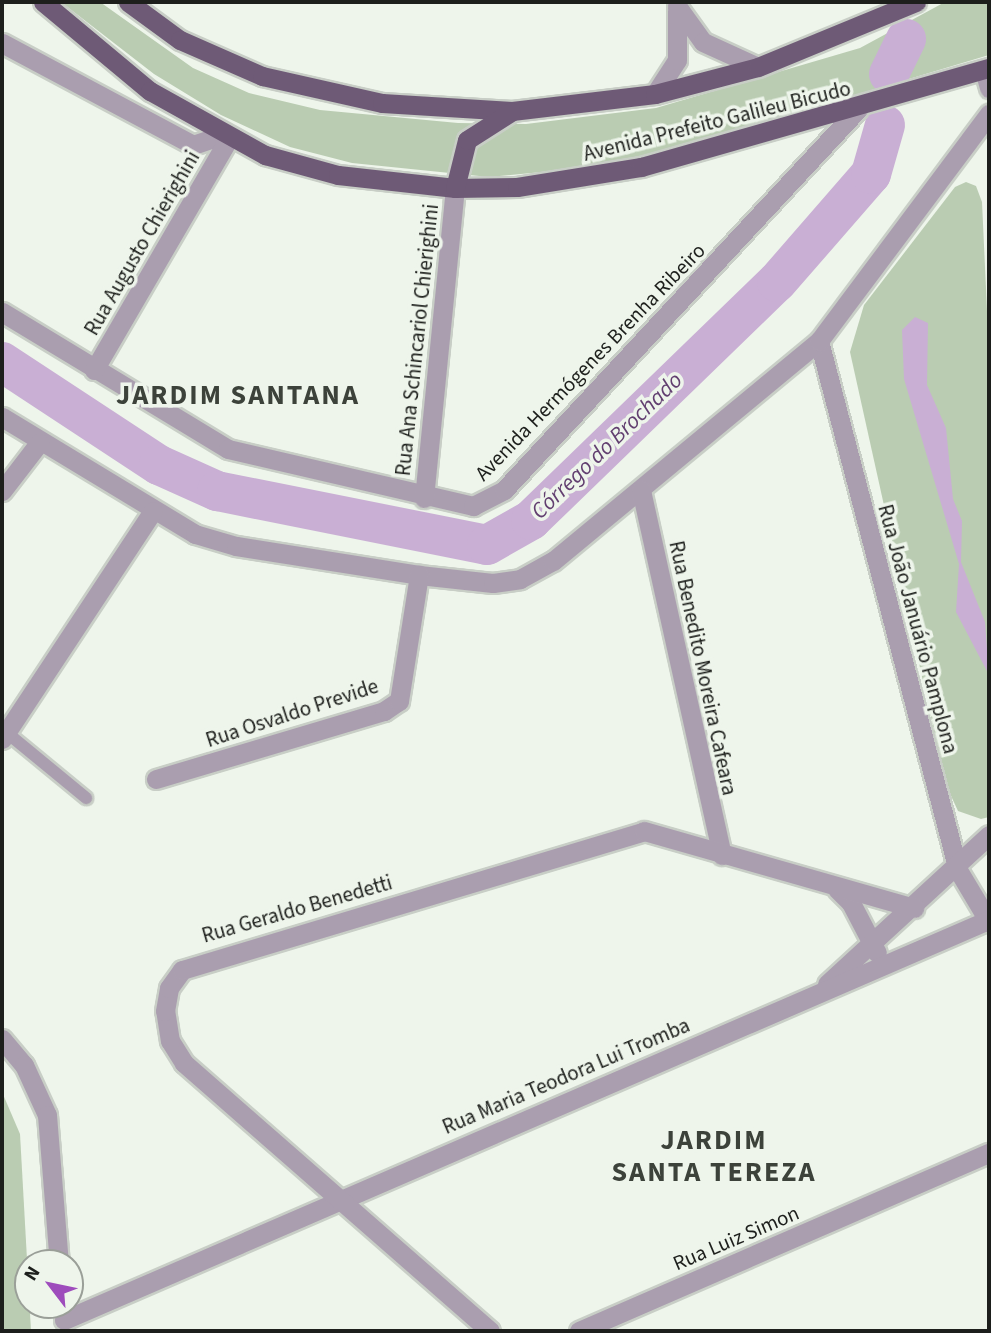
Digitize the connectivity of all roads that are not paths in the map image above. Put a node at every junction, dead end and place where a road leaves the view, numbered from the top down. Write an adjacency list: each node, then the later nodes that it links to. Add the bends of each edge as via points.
1 (43, 2): 12 (main road, Avenida Prefeito Galileu Bicudo, via 106,61)
2 (128, 2): 10 (main road, Avenida Prefeito Galileu Bicudo, via 180,40 262,76 382,103)
3 (916, 2): 6 (main road, Avenida Prefeito Galileu Bicudo)
4 (676, 4): 6 (street, via 703,42); 8 (street, via 677,60)
5 (2, 43): 12 (street, via 192,145)
6 (758, 67): 8 (main road, Avenida Prefeito Galileu Bicudo)
7 (988, 75): 9 (main road, Avenida Prefeito Galileu Bicudo)
8 (655, 94): 10 (main road, Avenida Prefeito Galileu Bicudo)
9 (858, 109): 13 (main road, Avenida Prefeito Galileu Bicudo, via 587,179); 21 (street, Avenida Hermógenes Brenha Ribeiro, via 504,490 473,506)
10 (512, 111): 13 (main road, via 467,140)
11 (989, 114): 15 (street)
12 (226, 137): 13 (main road, Avenida Prefeito Galileu Bicudo, via 338,175); 16 (street, Rua Augusto Chierighini)
13 (456, 187): 21 (street, Rua Ana Schincariol Chierighini)
14 (2, 312): 16 (street, Avenida Hermógenes Brenha Ribeiro)
15 (819, 341): 19 (street); 29 (street, Rua João Januário Pamplona)
16 (94, 370): 21 (street, Avenida Hermógenes Brenha Ribeiro, via 228,449)
17 (2, 416): 18 (street)
18 (39, 443): 20 (street); 22 (street)
19 (641, 490): 23 (street, via 553,561 520,579 493,583); 28 (street, Rua Benedito Moreira Cafeara)
20 (2, 491)
21 (424, 498)
22 (153, 511): 23 (street, via 236,546); 24 (street)
23 (419, 575): 25 (street, Rua Osvaldo Previde, via 400,701 384,711)
24 (3, 733): 26 (lane)
25 (156, 779)
26 (86, 798)
27 (989, 835): 29 (street, Rua Maria Teodora Lui Tromba)
28 (722, 855): 30 (street, Rua Geraldo Benedetti); 38 (street, Rua Geraldo Benedetti, via 644,831 182,970 169,988 165,1011 170,1041 184,1063)
29 (958, 870): 31 (street, Rua Maria Teodora Lui Tromba); 32 (street, Rua João Januário Pamplona)
30 (836, 888): 31 (street, Rua Geraldo Benedetti); 33 (street, via 861,920)
31 (914, 908): 33 (street, Rua Maria Teodora Lui Tromba)
32 (989, 921): 34 (street, Rua Maria Teodora Lui Tromba)
33 (868, 948): 34 (street); 35 (street, Rua Maria Teodora Lui Tromba)
34 (896, 961): 35 (street, Rua Maria Teodora Lui Tromba)
35 (813, 996): 38 (street, Rua Maria Teodora Lui Tromba)
36 (2, 1039): 39 (street, via 24,1065 47,1115)
37 (989, 1153): 42 (street, Rua Luiz Simon)
38 (338, 1198): 40 (street, Rua Maria Teodora Lui Tromba); 41 (street, Rua Geraldo Benedetti)
39 (58, 1249)
40 (84, 1310)
41 (490, 1331)
42 (579, 1331)

